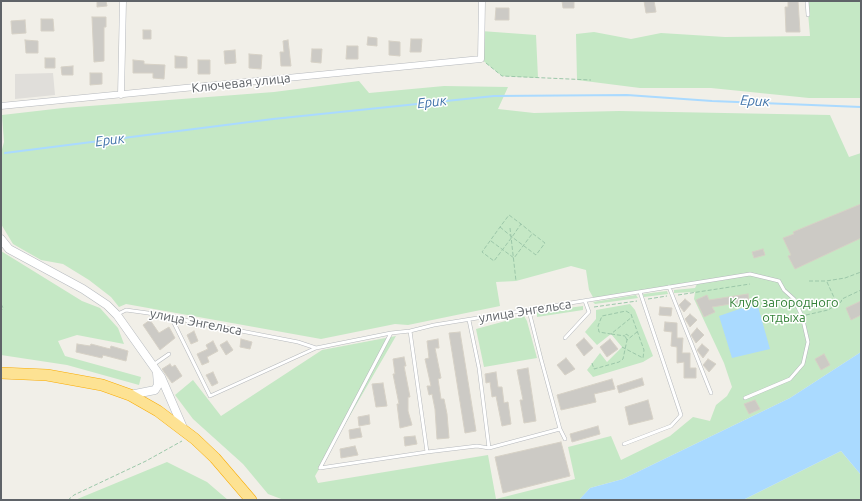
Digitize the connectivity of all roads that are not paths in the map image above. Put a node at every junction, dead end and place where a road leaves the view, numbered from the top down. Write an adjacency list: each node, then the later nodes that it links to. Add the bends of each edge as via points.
1 (123, 1): 5 (street)
2 (482, 1): 5 (street, Ключевая улица, via 481,59)
3 (807, 1): 4 (lane)
4 (808, 15)
5 (121, 95): 6 (street, Ключевая улица)
6 (1, 106)
7 (1, 239): 12 (street, via 9,249 83,289)
8 (669, 287): 9 (lane, улица Энгельса); 22 (lane); 24 (lane, улица Энгельса, via 750,274 779,281 794,299 802,316 808,342 803,364 790,379)
9 (640, 292): 10 (lane, улица Энгельса); 28 (lane, via 681,415 671,426)
10 (586, 301): 11 (lane, улица Энгельса); 17 (lane, via 589,312)
11 (529, 311): 14 (lane, улица Энгельса); 25 (lane)
12 (117, 315): 13 (lane, улица Энгельса, via 126,310); 20 (street)
13 (171, 317): 18 (lane, улица Энгельса, via 298,342); 18 (lane, via 210,396)
14 (469, 320): 15 (lane, улица Энгельса); 29 (lane, via 479,368)
15 (410, 331): 16 (lane, улица Энгельса); 30 (lane)
16 (391, 333): 18 (lane, улица Энгельса); 30 (lane, via 320,468)
17 (565, 338)
18 (316, 348)
19 (169, 354): 20 (lane)
20 (155, 367): 23 (street, via 158,385 155,390); 26 (street)
21 (1, 373): 23 (highway, via 54,376 102,385)
22 (711, 393)
23 (130, 395): 26 (highway)
24 (745, 398)
25 (560, 429): 27 (lane); 29 (lane)
26 (184, 430): 31 (highway, via 215,458)
27 (565, 439)
28 (624, 444)
29 (489, 448): 30 (lane, via 477,446)
30 (427, 452)
31 (251, 500)

